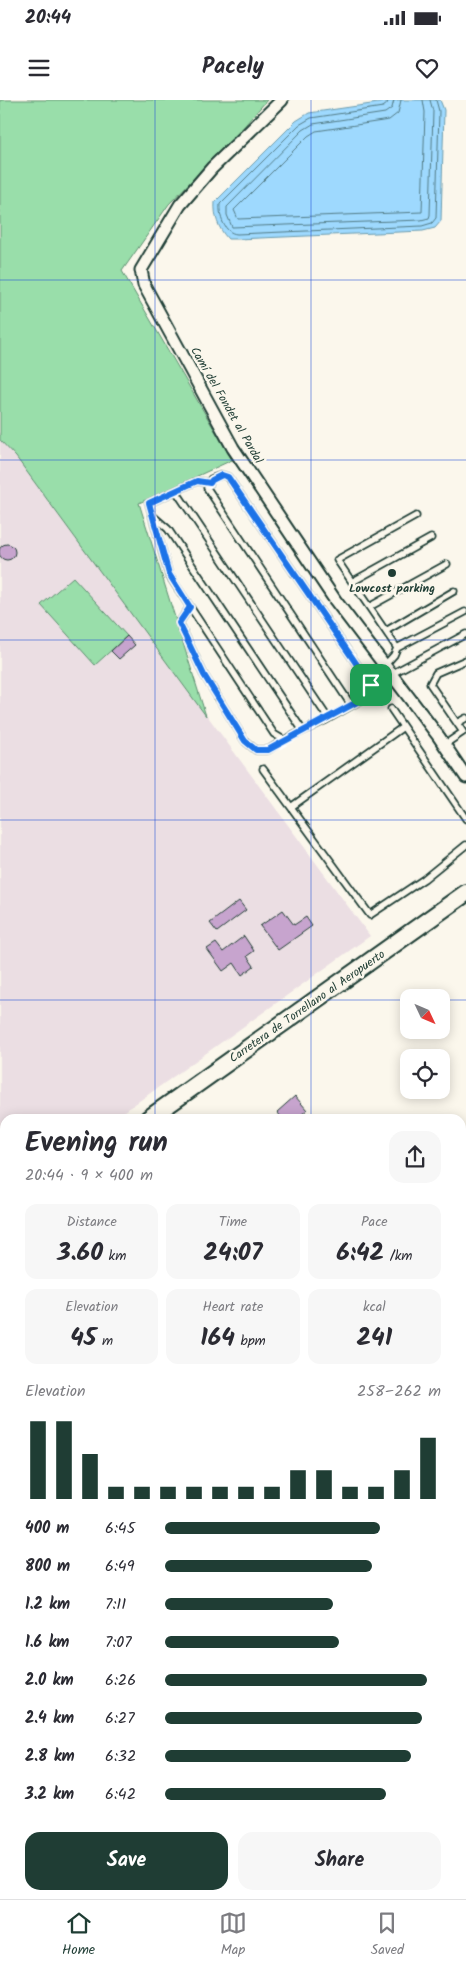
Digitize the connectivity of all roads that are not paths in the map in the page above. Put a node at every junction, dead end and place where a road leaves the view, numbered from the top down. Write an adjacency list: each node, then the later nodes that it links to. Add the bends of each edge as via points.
1 (282, 100): 17 (street, Camí del Fondet al Pardal, via 212,168 180,205 141,270 144,284 233,448 335,600)
2 (210, 483): 3 (lane, via 197,481); 18 (lane, via 222,475 228,477); 19 (lane, via 207,488)
3 (176, 491): 4 (lane, via 149,503); 21 (lane)
4 (153, 516): 10 (lane, via 169,574); 25 (lane, via 168,528)
5 (416, 516): 8 (lane, via 336,560)
6 (431, 538): 8 (lane)
7 (447, 564): 11 (lane)
8 (352, 582): 11 (lane)
9 (454, 591): 13 (lane)
10 (190, 607): 26 (lane, via 274,734); 26 (lane, via 179,623 204,675 245,741 256,750 268,750)
11 (369, 607): 13 (lane)
12 (465, 612): 15 (lane)
13 (386, 631): 15 (lane)
14 (466, 634): 17 (lane)
15 (398, 648): 17 (lane)
16 (466, 660): 23 (lane, via 436,673 430,684)
17 (388, 669): 18 (lane); 27 (street, Camí del Fondet al Pardal)
18 (371, 685): 19 (lane, via 370,695)
19 (351, 705): 21 (lane)
20 (392, 709): 24 (lane)
21 (328, 718): 25 (lane)
22 (466, 718): 23 (lane)
23 (457, 723): 27 (lane, via 463,732)
24 (403, 726): 30 (lane); 31 (lane)
25 (303, 731): 26 (lane)
26 (284, 740)
27 (444, 744): 29 (street, Camí del Fondet al Pardal)
28 (263, 769): 30 (lane)
29 (466, 777)
30 (291, 807): 32 (lane, via 370,915 424,879)
31 (466, 819)
32 (466, 845)
33 (466, 893): 34 (street, Carretera de Torrellano al Aeropuerto)
34 (155, 1114)

